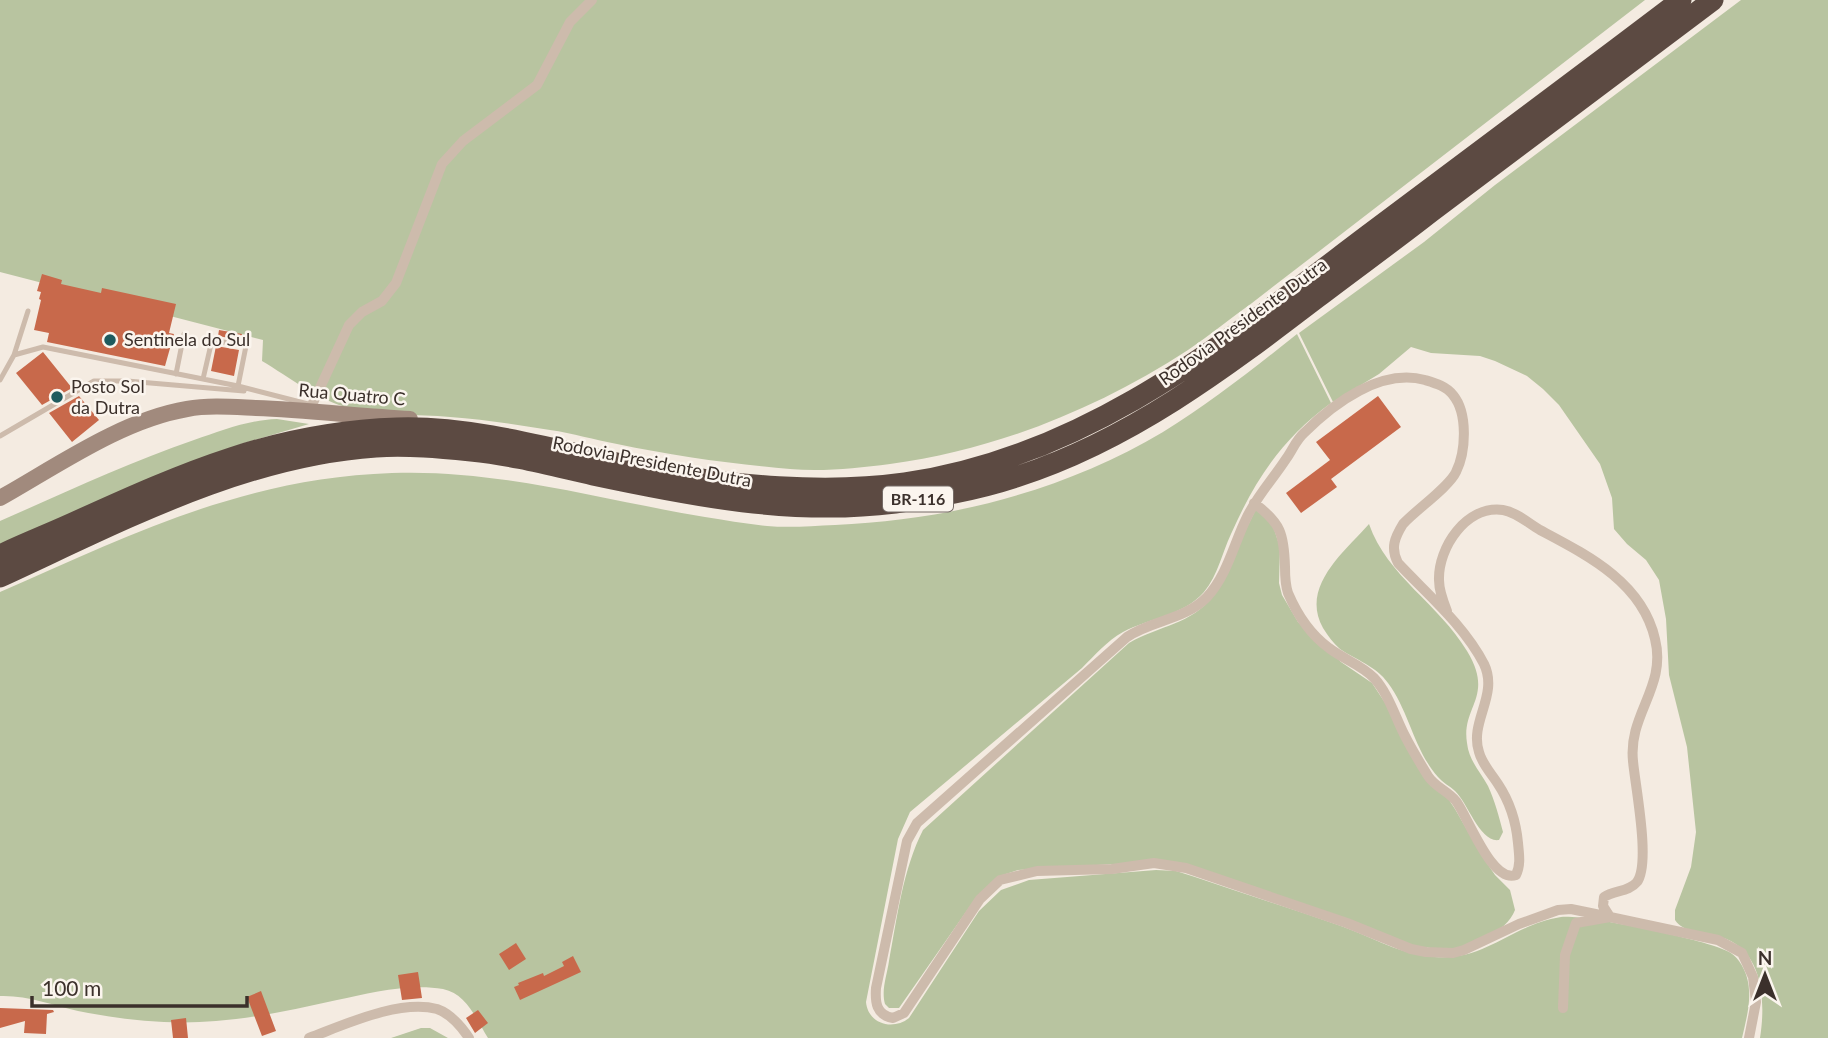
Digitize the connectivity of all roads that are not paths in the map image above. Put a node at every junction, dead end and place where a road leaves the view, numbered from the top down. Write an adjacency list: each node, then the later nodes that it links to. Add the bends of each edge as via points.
1 (592, 0): 12 (street, via 570,22 537,85 463,141 442,164 396,283 382,301 349,325)
2 (1681, 0): 15 (highway, Rodovia Presidente Dutra / BR-116, via 1302,287 1117,411 1005,459 904,483 807,487)
3 (1713, 0): 19 (highway, Rodovia Presidente Dutra / BR-116, via 1228,365 1111,437 1014,478 891,503 760,505 475,451 372,447 230,477)
4 (28, 311): 6 (lane)
5 (184, 334): 7 (lane)
6 (14, 355): 7 (lane, via 43,347); 9 (lane)
7 (176, 374): 8 (lane)
8 (203, 379): 10 (lane); 10 (lane, via 212,340 246,346)
9 (0, 380)
10 (238, 386): 11 (lane)
11 (266, 392): 12 (lane); 14 (lane, via 100,380)
12 (312, 405): 13 (lane)
13 (345, 415): 15 (street, Rua Quatro C, via 487,427); 16 (street, Rua Quatro C, via 212,407 164,415 116,434)
14 (0, 436)
15 (715, 480): 18 (highway, Rodovia Presidente Dutra / BR-116, via 477,435 398,428 355,432 273,445 210,463)
16 (0, 498)
17 (1254, 503): 20 (street, via 1299,438 1366,388 1396,377 1445,387 1459,404 1462,417 1461,458 1456,473 1403,524 1393,551 1398,563); 20 (street, via 1282,535 1285,583 1302,619 1330,649 1374,678 1428,777 1455,800 1499,872 1512,876 1519,866 1515,820 1477,746 1488,696 1487,672); 21 (street, via 1223,574 1206,598 1182,614 1127,637 917,824 907,841 876,988 880,1012 892,1018 904,1013 990,887 1008,877 1037,871 1169,864 1411,949 1441,953 1464,950 1558,910)
18 (0, 555)
19 (0, 578)
20 (1449, 617): 21 (street, via 1438,578 1448,544 1467,520 1501,510 1600,563 1628,589 1652,626 1658,657 1655,684 1632,738 1641,826 1640,875 1632,886 1604,897 1603,906)
21 (1610, 917): 22 (street, via 1576,923 1565,955); 25 (street, via 1718,940 1737,949 1745,958 1755,989)
22 (1563, 1008)
23 (309, 1038): 24 (street, via 359,1019 424,1008 445,1013)
24 (469, 1038)
25 (1749, 1038)

